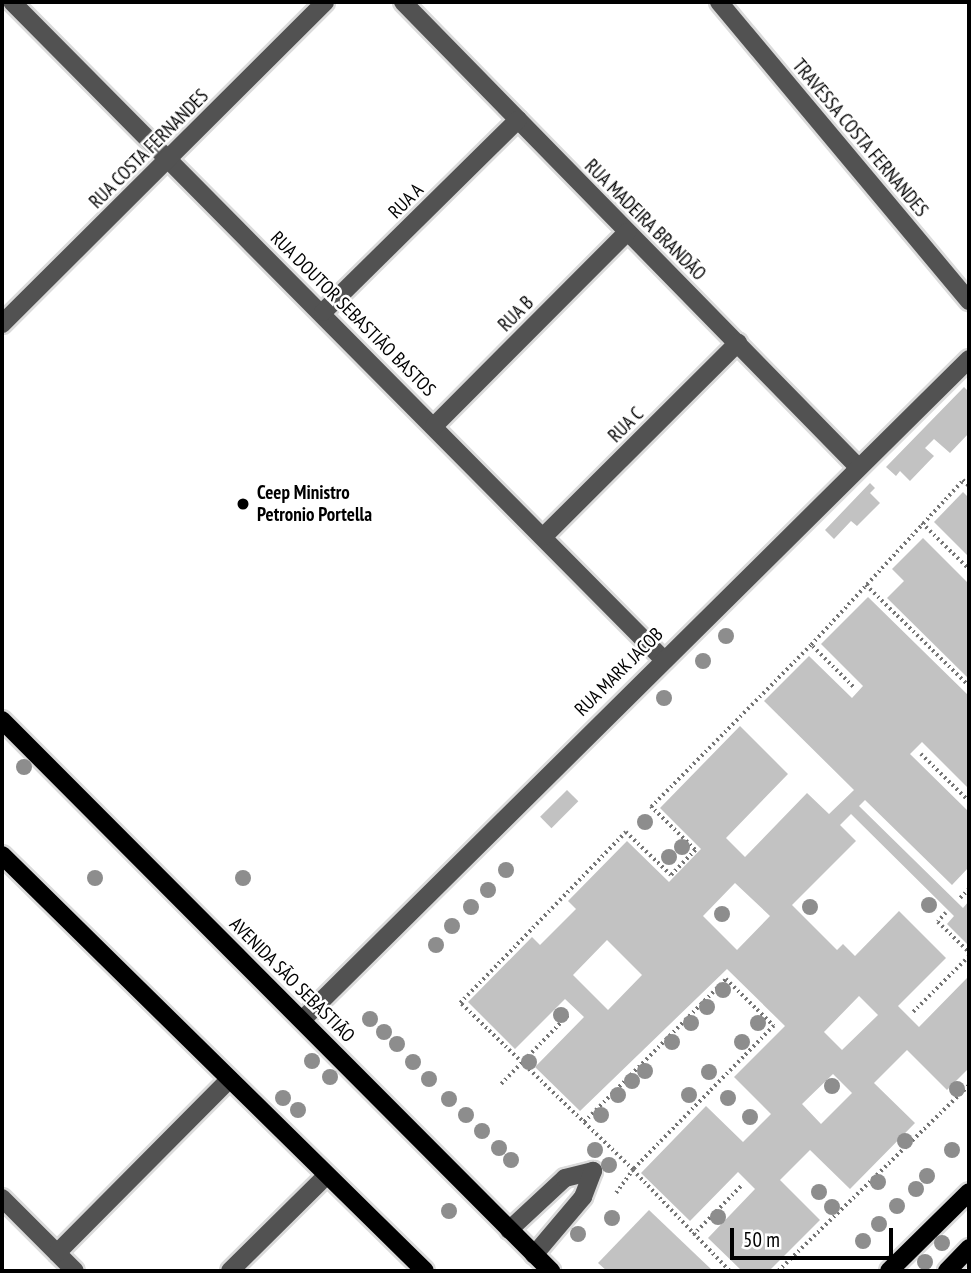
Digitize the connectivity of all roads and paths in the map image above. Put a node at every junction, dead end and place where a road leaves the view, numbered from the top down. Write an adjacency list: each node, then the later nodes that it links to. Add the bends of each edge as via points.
1 (12, 2): 6 (street, RUA DOUTOR SEBASTIÃO BASTOS)
2 (325, 2): 6 (street, RUA COSTA FERNANDES)
3 (403, 2): 5 (street, RUA MADEIRA BRANDÃO)
4 (719, 2): 8 (street, TRAVESSA COSTA FERNANDES)
5 (518, 120): 7 (street, RUA MADEIRA BRANDÃO); 9 (street, RUA A)
6 (169, 160): 9 (street, RUA DOUTOR SEBASTIÃO BASTOS); 10 (street, RUA COSTA FERNANDES)
7 (627, 232): 11 (street, RUA MADEIRA BRANDÃO); 13 (street, RUA B)
8 (969, 301)
9 (323, 312): 13 (street, RUA DOUTOR SEBASTIÃO BASTOS)
10 (2, 324)
11 (738, 343): 14 (street, RUA MADEIRA BRANDÃO); 17 (street, RUA C)
12 (969, 359): 14 (street, RUA MARK JACOB)
13 (434, 426): 17 (street, RUA DOUTOR SEBASTIÃO BASTOS)
14 (858, 467): 21 (street, RUA MARK JACOB)
15 (969, 486): 16 (path, via 963,480)
16 (922, 523): 18 (path); 19 (path)
17 (544, 536): 21 (street, RUA DOUTOR SEBASTIÃO BASTOS)
18 (969, 569)
19 (866, 585): 20 (path); 22 (path)
20 (811, 645): 23 (path); 37 (path, via 651,807 695,850 671,875 626,832 460,1003)
21 (662, 658): 36 (street, RUA MARK JACOB)
22 (969, 686)
23 (853, 687)
24 (2, 720): 36 (main road, AVENIDA SÃO SEBASTIÃO)
25 (921, 754): 26 (path)
26 (969, 801)
27 (2, 855): 38 (main road)
28 (969, 889): 29 (path)
29 (960, 898)
30 (946, 913): 31 (path, via 938,922)
31 (969, 954): 32 (path)
32 (963, 961): 33 (path); 34 (path)
33 (969, 968)
34 (913, 1012)
35 (568, 1015): 37 (path)
36 (302, 1020): 48 (main road, AVENIDA SÃO SEBASTIÃO)
37 (522, 1063): 39 (path); 41 (path)
38 (230, 1079): 43 (main road); 51 (street)
39 (501, 1084)
40 (969, 1085): 58 (path)
41 (584, 1122): 42 (path); 42 (path, via 726,979 774,1026)
42 (633, 1170): 46 (path); 49 (path)
43 (327, 1175): 54 (street); 55 (main road)
44 (742, 1185): 49 (path)
45 (969, 1192): 59 (main road)
46 (616, 1193)
47 (2, 1198): 51 (street)
48 (509, 1230): 52 (main road, AVENIDA SÃO SEBASTIÃO); 52 (street, via 565,1178 593,1171 583,1197)
49 (693, 1235): 57 (path)
50 (969, 1248): 60 (main road)
51 (57, 1253): 53 (street)
52 (534, 1255): 56 (main road, AVENIDA SÃO SEBASTIÃO)
53 (75, 1271)
54 (230, 1271)
55 (425, 1271)
56 (551, 1271)
57 (730, 1271)
58 (778, 1271)
59 (889, 1271)
60 (947, 1271)

